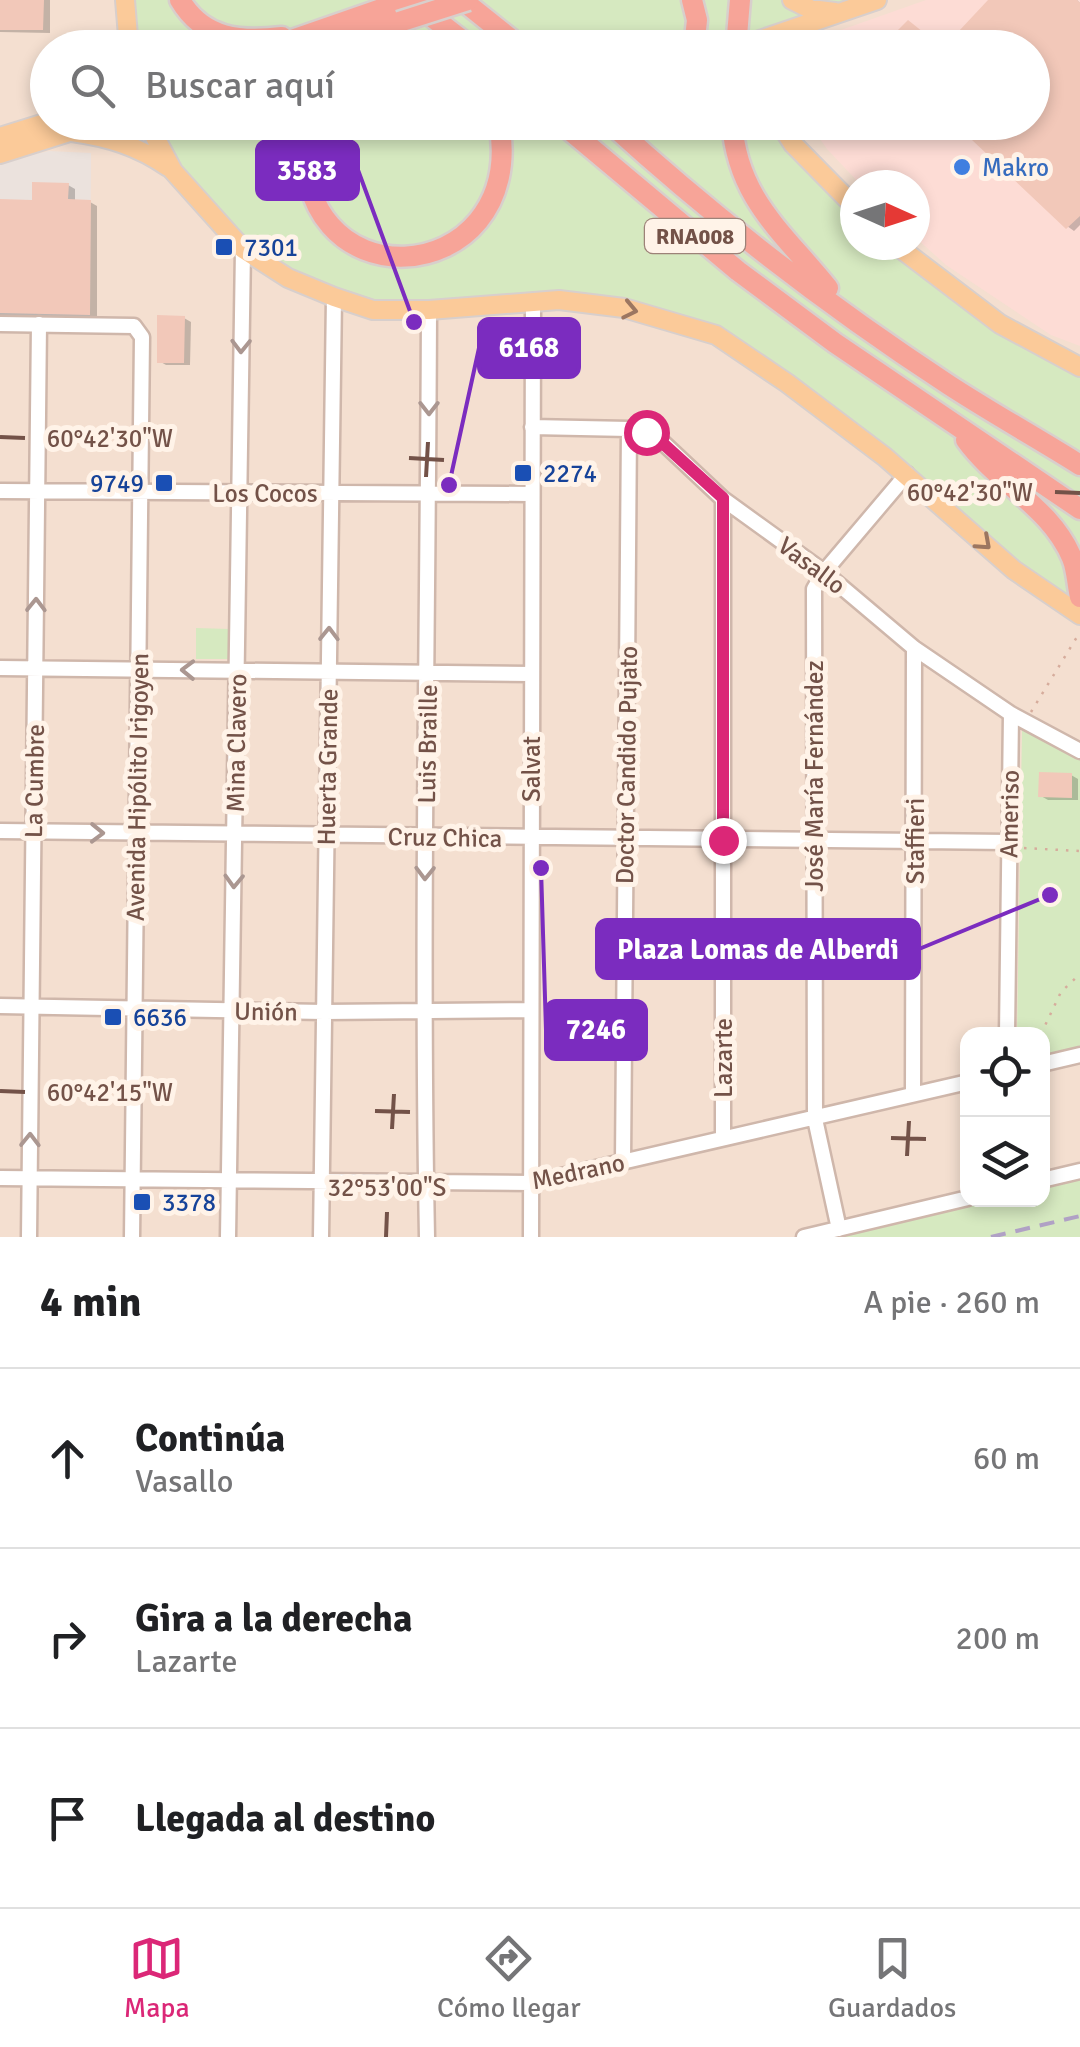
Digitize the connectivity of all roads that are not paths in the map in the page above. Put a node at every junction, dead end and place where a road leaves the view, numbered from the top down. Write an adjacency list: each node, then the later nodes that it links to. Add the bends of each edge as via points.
1 (125, 0): 10 (main road)
2 (180, 0): 14 (highway)
3 (409, 0): 15 (highway); 18 (highway)
4 (464, 0): 11 (highway, bridge); 19 (highway)
5 (692, 0): 20 (highway)
6 (740, 0): 21 (highway)
7 (792, 0): 9 (main road, via 810,9)
8 (877, 0): 9 (main road)
9 (849, 6): 22 (main road)
10 (126, 22): 12 (main road); 13 (main road)
11 (399, 22): 16 (highway); 17 (highway)
12 (124, 30)
13 (127, 30)
14 (208, 30)
15 (334, 30)
16 (363, 30)
17 (387, 30)
18 (448, 30)
19 (500, 30)
20 (696, 30)
21 (743, 30)
22 (787, 30)
23 (30, 128): 24 (main road)
24 (0, 137)
25 (46, 140): 34 (main road)
26 (116, 140): 35 (main road)
27 (156, 140): 35 (main road)
28 (307, 140): 29 (highway, via 308,178 326,220 360,248 399,258 447,248 482,214 496,189)
29 (500, 140)
30 (582, 140): 46 (highway, RNA008, via 738,271)
31 (630, 140): 42 (highway, RNA008)
32 (733, 140): 42 (highway, via 761,211)
33 (789, 140): 36 (main road)
34 (0, 154)
35 (173, 171): 37 (main road)
36 (840, 192)
37 (243, 249): 39 (main road, via 288,278); 54 (street, Mina Clavero, one-way to 54)
38 (916, 260): 45 (main road, via 1000,324)
39 (334, 296): 41 (main road, via 373,310); 55 (street, Huerta Grande)
40 (533, 301): 41 (main road); 47 (street, Salvat); 50 (main road, one-way to 50, via 624,308 716,334)
41 (429, 310): 56 (street, Luis Braille, one-way to 56)
42 (849, 313): 49 (highway, RNA008)
43 (0, 324): 44 (street)
44 (39, 324): 52 (street, La Cumbre); 53 (street, Avenida Hipólito Irigoyen, via 134,326 142,337)
45 (1080, 367)
46 (956, 426): 59 (highway, RNA008); 61 (highway, via 978,457 1062,538)
47 (532, 427): 48 (street, Vasallo); 57 (street, Salvat)
48 (629, 429): 58 (street, Vasallo, via 657,438); 80 (street, Doctor Candido Pujato)
49 (1080, 465)
50 (907, 474): 60 (street, José María Fernández); 62 (main road, one-way to 62, via 1014,570)
51 (0, 491): 52 (street, Los Cocos)
52 (37, 492): 53 (street, Los Cocos); 65 (street, La Cumbre, one-way to 52)
53 (141, 492): 54 (street, Los Cocos); 66 (street, Avenida Hipólito Irigoyen)
54 (239, 493): 55 (street, Los Cocos); 67 (street, Mina Clavero)
55 (331, 493): 56 (street, Los Cocos); 68 (street, Huerta Grande, one-way to 55)
56 (428, 494): 57 (street, Los Cocos); 69 (street, Luis Braille)
57 (531, 494): 70 (street, Salvat)
58 (723, 498): 60 (street, Vasallo); 81 (street, Lazarte)
59 (1080, 509)
60 (824, 572): 63 (street, Vasallo); 82 (street, José María Fernández, via 814,589)
61 (1080, 597)
62 (1080, 615)
63 (914, 648): 71 (street, Vasallo); 83 (street, Staffieri)
64 (0, 668): 65 (street)
65 (35, 668): 66 (street); 74 (street, La Cumbre)
66 (139, 670): 67 (street, one-way to 66); 75 (street, Avenida Hipólito Irigoyen)
67 (236, 670): 68 (street); 76 (street, Mina Clavero)
68 (329, 672): 69 (street); 77 (street, Huerta Grande)
69 (428, 672): 70 (street); 78 (street, Luis Braille)
70 (531, 674): 79 (street, Salvat)
71 (1011, 714): 72 (street, Vasallo); 84 (street, Ameriso)
72 (1080, 751)
73 (0, 831): 74 (street, Cruz Chica)
74 (34, 832): 75 (street, Cruz Chica, one-way to 75); 86 (street, La Cumbre)
75 (135, 833): 76 (street, Cruz Chica); 87 (street, Avenida Hipólito Irigoyen)
76 (235, 834): 77 (street, Cruz Chica); 89 (street, Mina Clavero, one-way to 89)
77 (327, 836): 78 (street, Cruz Chica); 91 (street, Huerta Grande)
78 (425, 837): 79 (street, Cruz Chica); 88 (street, Luis Braille, one-way to 88)
79 (531, 838): 80 (street, Cruz Chica); 90 (street, Salvat)
80 (625, 839): 81 (street, Cruz Chica); 99 (street, Doctor Candido Pujato)
81 (723, 840): 82 (street, Cruz Chica); 98 (street, Lazarte)
82 (814, 840): 83 (street, Cruz Chica); 97 (street, José María Fernández)
83 (915, 841): 84 (street, Cruz Chica); 96 (street, Staffieri)
84 (1009, 842): 92 (street, Ameriso)
85 (0, 1006): 86 (street, Unión)
86 (32, 1007): 87 (street, Unión); 102 (street, La Cumbre, one-way to 86)
87 (135, 1008): 89 (street, Unión); 104 (street, Avenida Hipólito Irigoyen)
88 (423, 1009): 90 (street, Unión); 91 (street, Unión); 107 (street, Luis Braille)
89 (230, 1010): 91 (street, Unión); 105 (street, Mina Clavero)
90 (531, 1010): 108 (street, Salvat)
91 (324, 1012): 106 (street, Huerta Grande)
92 (1007, 1027)
93 (1080, 1055): 94 (street)
94 (1050, 1062)
95 (960, 1084): 96 (street, Medrano)
96 (913, 1094): 97 (street, Medrano)
97 (814, 1119): 98 (street, Medrano); 110 (street, José María Fernández)
98 (723, 1138): 99 (street, Medrano)
99 (623, 1162): 108 (street, Medrano)
100 (1080, 1171): 103 (street)
101 (0, 1178): 102 (street, Medrano)
102 (30, 1178): 104 (street, Medrano); 111 (street, La Cumbre)
103 (1050, 1178)
104 (133, 1179): 105 (street, Medrano); 112 (street, Avenida Hipólito Irigoyen)
105 (230, 1180): 106 (street, Medrano); 113 (street, Mina Clavero)
106 (322, 1181): 107 (street, Medrano); 114 (street, Huerta Grande)
107 (426, 1181): 108 (street, Medrano); 115 (street, Luis Braille)
108 (530, 1183): 116 (street, Salvat)
109 (960, 1200): 110 (street)
110 (839, 1229): 117 (street)
111 (29, 1237)
112 (132, 1237)
113 (228, 1237)
114 (321, 1237)
115 (427, 1237)
116 (530, 1237)
117 (804, 1237)

